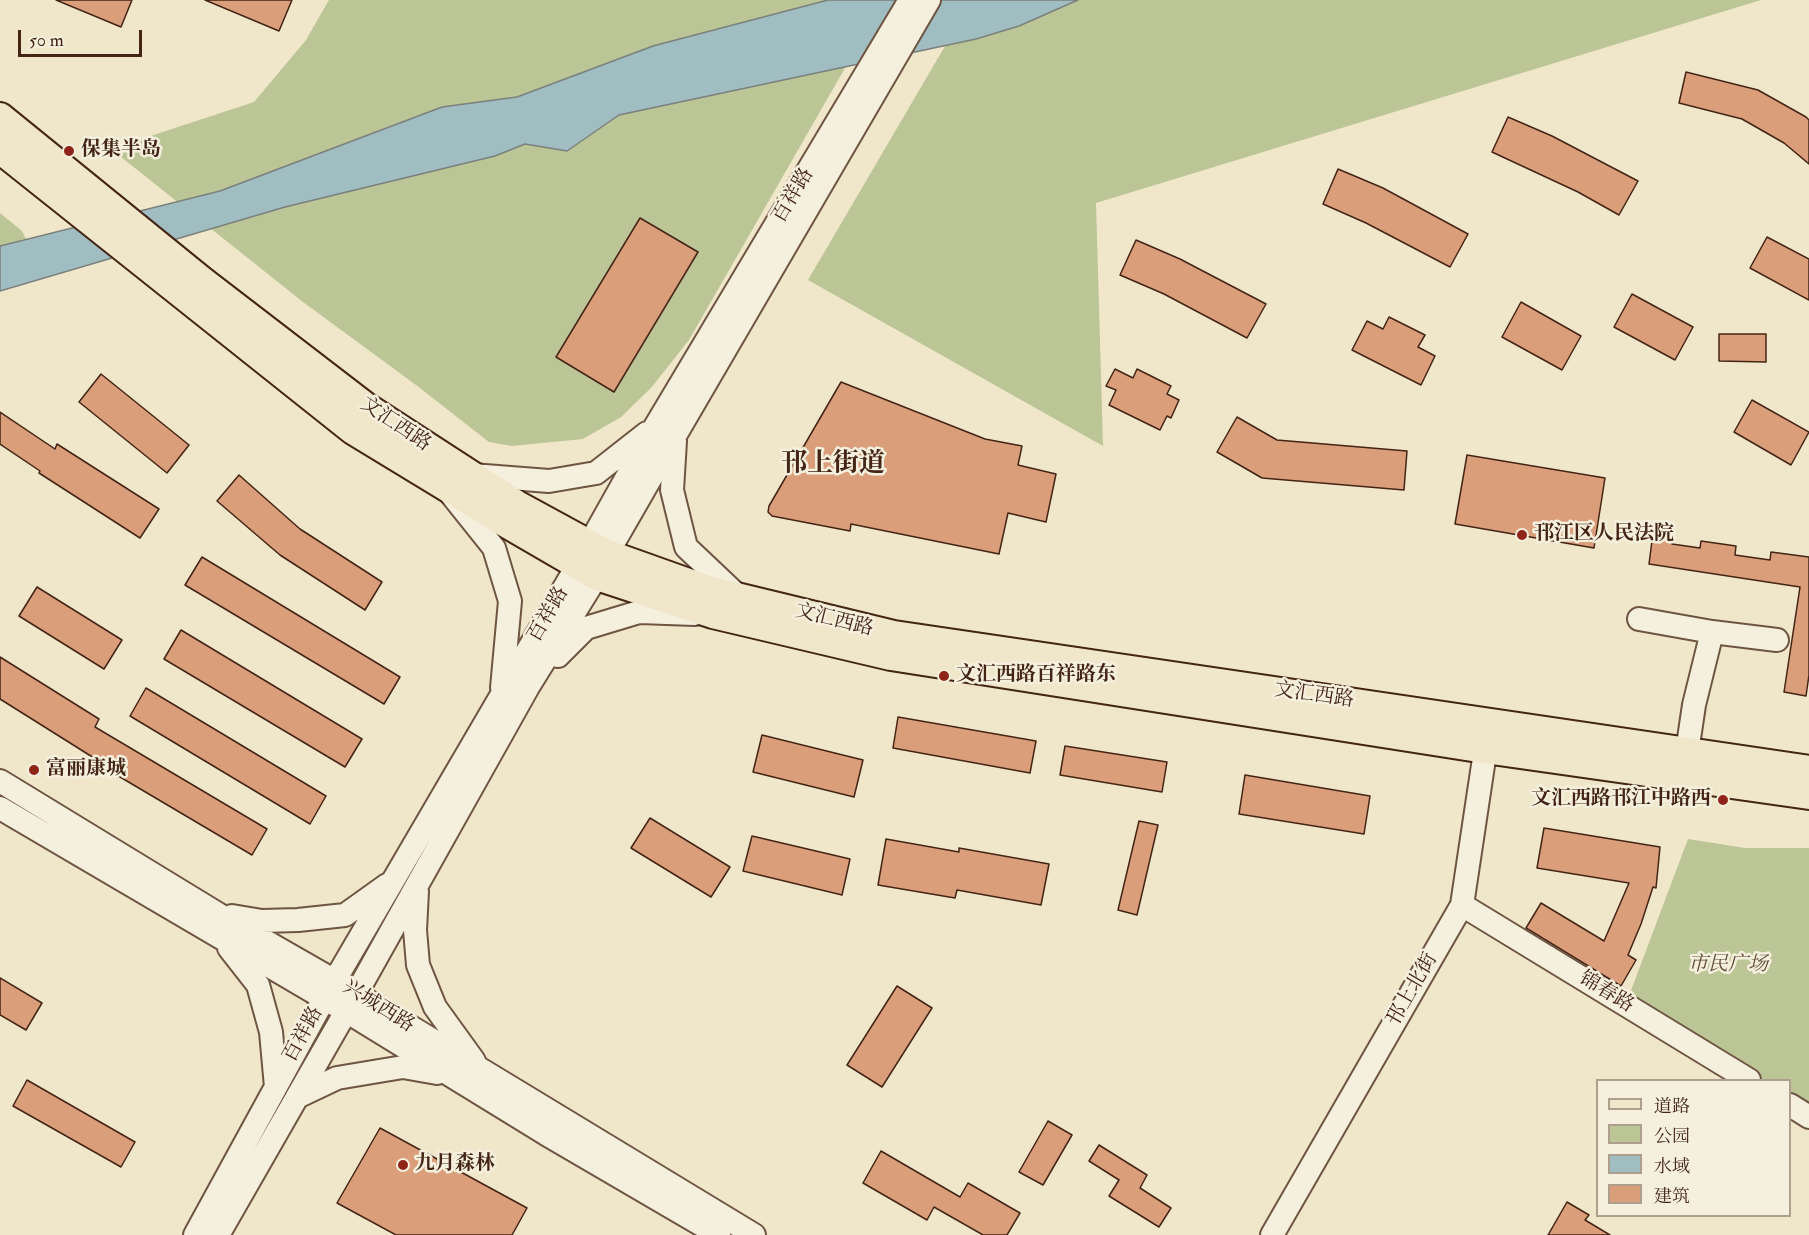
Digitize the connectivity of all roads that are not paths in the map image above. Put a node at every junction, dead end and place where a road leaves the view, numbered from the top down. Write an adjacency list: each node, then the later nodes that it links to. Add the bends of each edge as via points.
1 (910, 0): 3 (street, 百祥路)
2 (929, 0): 3 (street, 百祥路)
3 (880, 68): 6 (street, 百祥路)
4 (0, 117): 7 (main road, 文汇西路, via 202,281 366,407)
5 (0, 149): 8 (main road, 文汇西路, via 353,430)
6 (666, 431): 7 (street, via 596,473 549,481); 9 (street, 百祥路); 10 (street, via 672,490 686,547)
7 (472, 475): 9 (main road, 文汇西路)
8 (443, 485): 9 (main road, 文汇西路); 16 (street, via 494,548 510,601)
9 (592, 560): 10 (main road, 文汇西路); 11 (main road, 文汇西路); 15 (street, 百祥路); 16 (street, 百祥路)
10 (740, 598): 17 (main road, 文汇西路, via 894,635)
11 (713, 614): 15 (street, via 639,612 586,628); 17 (main road, 文汇西路, via 891,656)
12 (1639, 619): 13 (street)
13 (1712, 632): 14 (street); 18 (street, via 1694,705)
14 (1777, 640)
15 (528, 687): 24 (street, 百祥路)
16 (502, 696): 23 (street, 百祥路)
17 (1487, 735): 18 (main road, 文汇西路); 21 (main road, 文汇西路); 25 (street, 邗上北街)
18 (1688, 752): 19 (main road, 文汇西路)
19 (1809, 770)
20 (0, 781): 26 (street, 兴城西路)
21 (1809, 795)
22 (0, 808): 27 (street, 兴城西路)
23 (393, 881): 26 (street, via 345,915 262,921); 28 (street, 百祥路)
24 (417, 885): 29 (street, 百祥路); 30 (street, via 418,965 435,1007)
25 (1462, 905): 32 (street, 锦春路); 41 (street, 邗上北街)
26 (218, 914): 28 (street, 兴城西路)
27 (221, 938): 28 (street, 兴城西路); 33 (street, via 258,985 272,1032)
28 (330, 990): 29 (street, 兴城西路); 33 (street, 百祥路)
29 (351, 1002): 30 (street, 兴城西路); 31 (street, 兴城西路); 34 (street, 百祥路)
30 (480, 1070): 40 (street, 兴城西路)
31 (451, 1076): 34 (street, via 403,1067 337,1078); 39 (street, 兴城西路)
32 (1747, 1079)
33 (276, 1087): 37 (street, 百祥路)
34 (297, 1096): 38 (street, 百祥路)
35 (1791, 1106): 36 (street)
36 (1809, 1117)
37 (195, 1235)
38 (218, 1235)
39 (719, 1235)
40 (754, 1235)
41 (1272, 1235)

